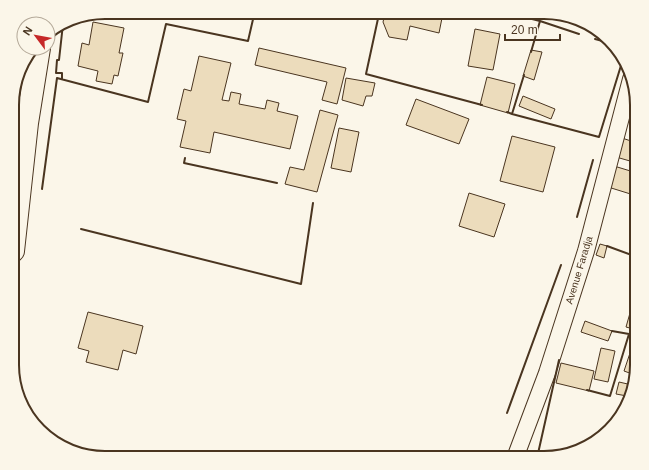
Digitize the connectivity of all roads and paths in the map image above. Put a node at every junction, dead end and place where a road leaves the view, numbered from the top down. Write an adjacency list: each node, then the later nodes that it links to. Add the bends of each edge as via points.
1 (38, 56): 3 (main road)
2 (628, 89): 4 (street, Avenue Faradja, via 586,251 547,373)
3 (19, 184)
4 (518, 451)

